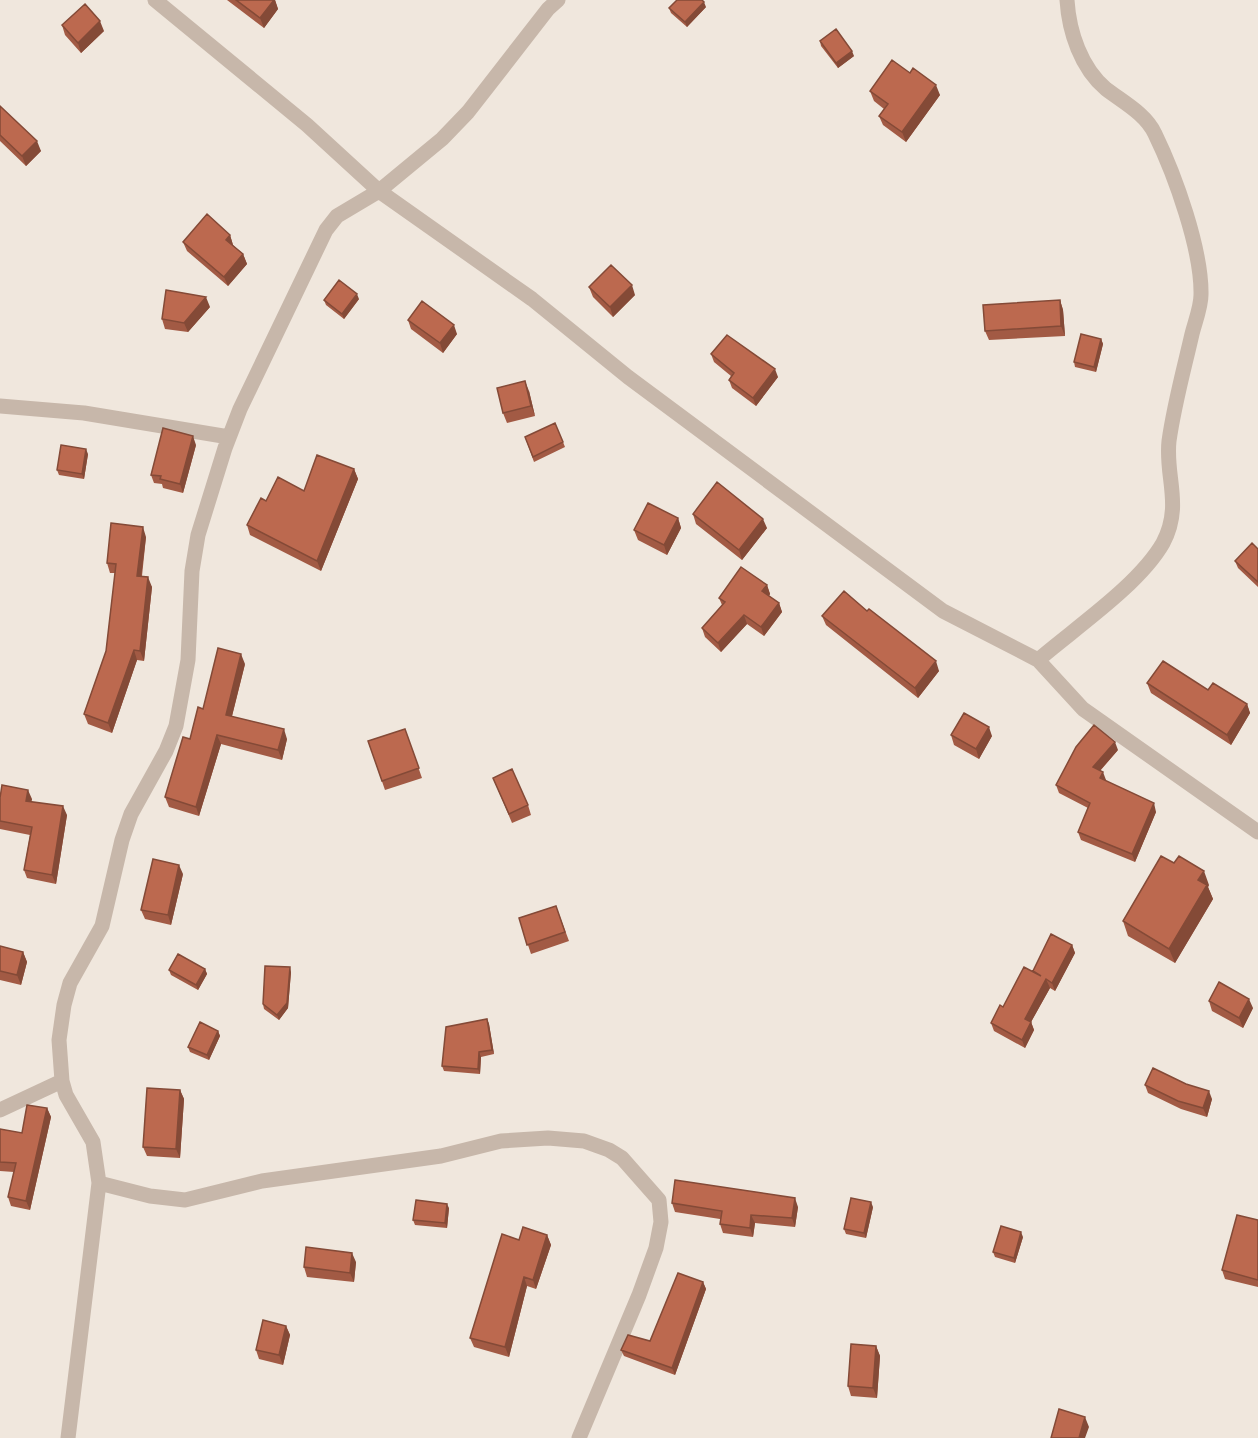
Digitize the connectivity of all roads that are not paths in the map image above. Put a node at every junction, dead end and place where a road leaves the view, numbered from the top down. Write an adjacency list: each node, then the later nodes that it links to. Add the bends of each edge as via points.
1 (154, 0): 4 (street, via 307,124)
2 (558, 0): 4 (street, via 468,112)
3 (1067, 0): 7 (street, via 1082,60 1104,87 1155,132 1199,260 1201,296 1169,444 1175,501 1164,541 1143,571)
4 (379, 191): 6 (street, via 337,216 326,230); 7 (street, via 532,299 637,384 943,611)
5 (0, 406): 6 (street, via 84,413)
6 (229, 437): 9 (street, via 198,535 185,687 176,726 158,768 131,814 102,926 70,982 58,1040)
7 (1038, 660): 8 (street, via 1083,709)
8 (1258, 831)
9 (62, 1081): 10 (street); 11 (street, via 93,1142)
10 (0, 1110)
11 (99, 1183): 12 (street); 13 (street, via 185,1200 262,1181 441,1156 501,1141 548,1138 584,1141 609,1150 622,1158 659,1200 661,1222 639,1295)
12 (68, 1438)
13 (579, 1438)

